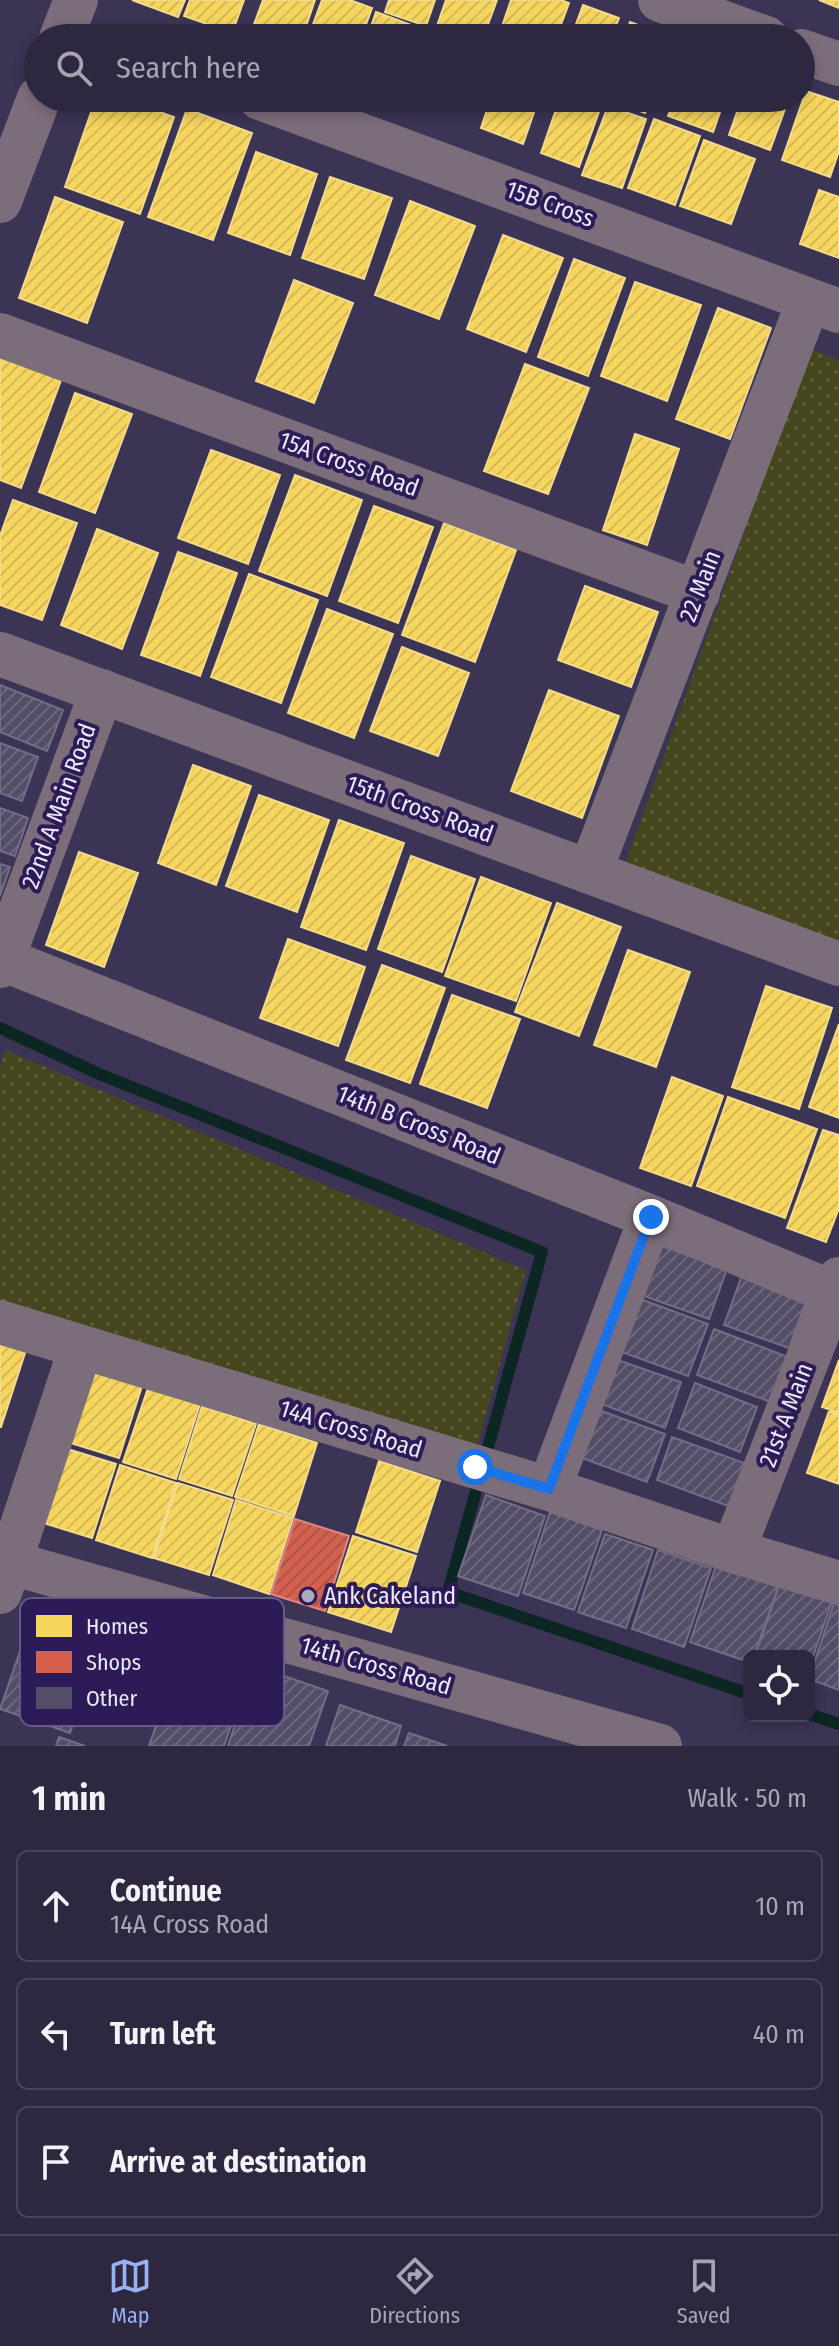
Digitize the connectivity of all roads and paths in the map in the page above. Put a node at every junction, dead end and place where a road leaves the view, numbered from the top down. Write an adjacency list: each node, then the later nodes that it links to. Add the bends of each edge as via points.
1 (660, 0): 2 (street)
2 (727, 24)
3 (815, 56): 4 (street)
4 (839, 64)
5 (34, 112): 7 (street)
6 (298, 112): 8 (street, 15B Cross)
7 (0, 201)
8 (824, 305): 10 (street, 22 Main)
9 (0, 335): 10 (street, 15A Cross Road)
10 (698, 593): 13 (street, 22 Main)
11 (0, 654): 12 (street, 15th Cross Road)
12 (102, 691): 13 (street, 15th Cross Road); 14 (street, 22nd A Main Road)
13 (590, 872): 15 (street, 15th Cross Road)
14 (1, 962): 16 (street, 14th B Cross Road)
15 (839, 964)
16 (651, 1217): 17 (street, 14th B Cross Road); 20 (street)
17 (836, 1286): 21 (street, 21st A Main)
18 (0, 1322): 19 (street, 14A Cross Road)
19 (81, 1347): 20 (street, 14A Cross Road); 22 (street)
20 (549, 1489): 21 (street, 14A Cross Road)
21 (733, 1551): 23 (street, 14A Cross Road)
22 (3, 1572): 24 (street, 14th Cross Road)
23 (839, 1583)
24 (101, 1598)
25 (284, 1646): 26 (street, 14th Cross Road)
26 (660, 1746)

